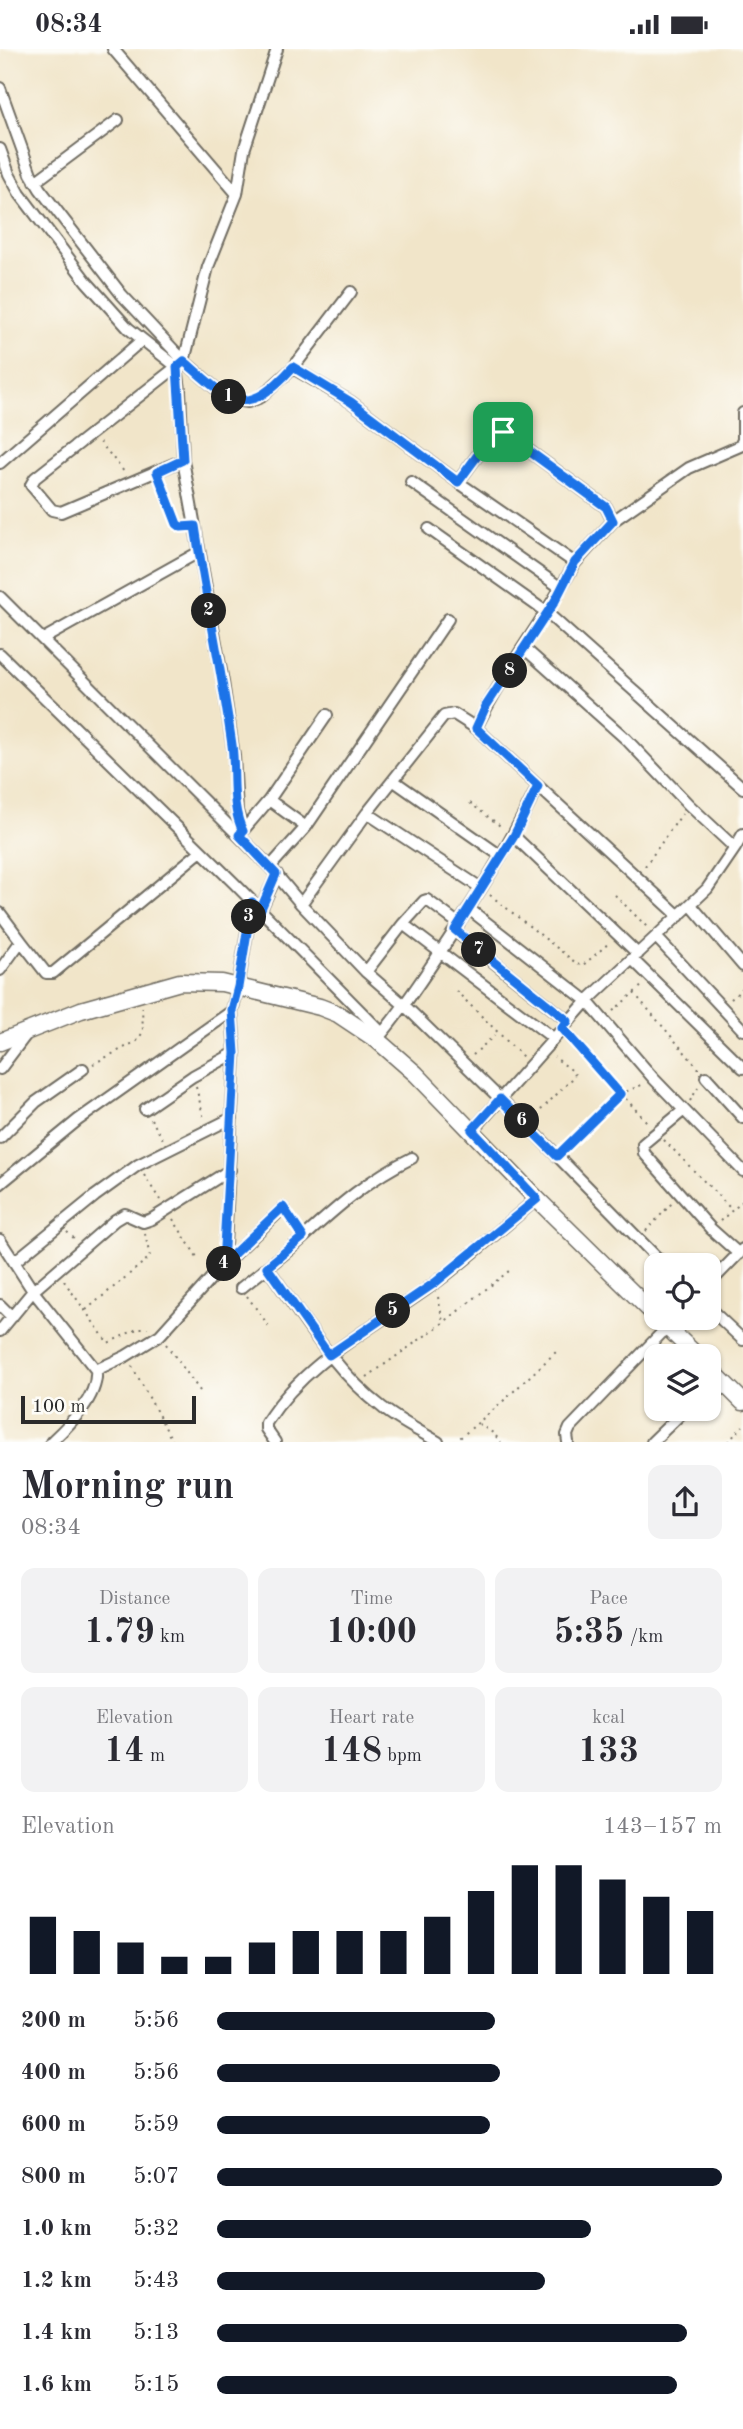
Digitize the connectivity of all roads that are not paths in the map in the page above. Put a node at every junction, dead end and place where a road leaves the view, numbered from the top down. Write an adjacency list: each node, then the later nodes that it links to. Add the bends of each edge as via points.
1 (113, 49): 7 (street)
2 (277, 49): 7 (street, via 244,151)
3 (0, 88): 6 (street)
4 (118, 120): 6 (street)
5 (0, 149): 9 (street, via 29,208 112,312)
6 (35, 182): 10 (street)
7 (237, 194): 10 (street, via 208,267)
8 (352, 292): 11 (street)
9 (142, 340): 10 (street); 14 (street)
10 (180, 364): 11 (street, via 222,393 248,402 261,397); 13 (street); 13 (street, via 31,485 52,510 61,512)
11 (293, 367): 16 (street, via 351,402)
12 (743, 413): 17 (street, via 740,446 689,468)
13 (183, 460): 19 (street)
14 (0, 463)
15 (411, 482): 21 (street)
16 (458, 482): 17 (street, via 500,430 606,507); 20 (street)
17 (613, 521): 20 (street)
18 (429, 529): 23 (street)
19 (199, 552): 25 (street); 36 (street, via 223,682)
20 (575, 562): 21 (street)
21 (561, 588): 23 (street)
22 (0, 597): 25 (street)
23 (546, 612): 26 (street); 32 (street)
24 (448, 619): 35 (street)
25 (43, 639): 36 (street)
26 (524, 648): 29 (street); 39 (street, via 626,739)
27 (0, 654): 40 (street)
28 (327, 715): 33 (street)
29 (476, 728): 30 (street, via 454,713 444,716); 31 (street)
30 (394, 781): 34 (street); 41 (street)
31 (538, 786): 38 (street); 49 (street)
32 (743, 788)
33 (269, 800): 35 (street); 36 (street)
34 (367, 813): 43 (street); 44 (street)
35 (306, 827): 42 (street)
36 (241, 833): 42 (street)
37 (743, 834): 39 (street)
38 (514, 836): 41 (street); 55 (street)
39 (735, 848): 45 (street, via 718,877)
40 (201, 851): 46 (street); 53 (street, via 53,973 46,973)
41 (501, 856): 43 (street)
42 (273, 871): 44 (street); 46 (street)
43 (481, 888): 47 (street)
44 (301, 904): 58 (street)
45 (691, 905): 49 (street); 56 (street)
46 (256, 907): 59 (street); 66 (street)
47 (469, 909): 51 (street); 60 (street)
48 (0, 913): 53 (street)
49 (679, 916): 52 (street)
50 (403, 924): 51 (street, via 427,901); 54 (street); 58 (street)
51 (457, 927): 54 (street); 63 (street)
52 (657, 938): 55 (street); 64 (street)
53 (21, 941): 57 (street)
54 (440, 952): 61 (street); 67 (street)
55 (635, 956): 60 (street); 70 (street)
56 (743, 966)
57 (0, 970)
58 (366, 972): 61 (street)
59 (238, 987): 62 (street); 65 (main road, via 180,982 80,1010); 66 (main road, via 320,1007)
60 (587, 1001): 63 (street); 76 (street)
61 (404, 1005): 66 (street); 74 (street)
62 (232, 1010): 69 (street); 84 (street, via 78,1120)
63 (565, 1024): 67 (street)
64 (743, 1030)
65 (29, 1031): 68 (main road); 71 (street)
66 (380, 1037): 79 (main road)
67 (553, 1038): 74 (street)
68 (0, 1042)
69 (235, 1053): 75 (street); 77 (street)
70 (743, 1068)
71 (0, 1069)
72 (83, 1069): 80 (street, via 36,1102)
73 (706, 1077): 78 (street)
74 (500, 1099): 79 (street); 89 (street)
75 (145, 1109)
76 (684, 1110): 83 (street); 88 (street, via 656,1132 642,1147 643,1153 711,1229)
77 (232, 1118): 82 (street); 90 (street, via 138,1165)
78 (743, 1118)
79 (472, 1130): 85 (main road)
80 (0, 1138)
81 (412, 1158): 92 (street, via 372,1179)
82 (230, 1170): 91 (street); 95 (street, via 152,1219 121,1216)
83 (743, 1171)
84 (0, 1184)
85 (537, 1199): 96 (main road); 105 (street, via 436,1282)
86 (283, 1207): 91 (street)
87 (0, 1240): 90 (street)
88 (741, 1251): 93 (street)
89 (652, 1253)
90 (14, 1262): 95 (street)
91 (223, 1264): 106 (street, via 160,1335)
92 (267, 1267): 94 (street); 105 (street)
93 (721, 1272)
94 (241, 1288)
95 (33, 1291): 98 (street); 106 (street)
96 (644, 1299)
97 (0, 1305): 98 (street)
98 (12, 1317): 102 (street)
99 (721, 1319): 103 (street)
100 (655, 1330): 113 (street, via 570,1428)
101 (675, 1330): 104 (main road)
102 (0, 1331)
103 (743, 1340)
104 (687, 1344)
105 (329, 1355): 111 (street, via 300,1381 266,1423); 112 (street, via 383,1408)
106 (96, 1370): 110 (street, via 96,1384 86,1402)
107 (721, 1384): 108 (main road)
108 (743, 1402)
109 (674, 1421): 114 (street)
110 (51, 1442)
111 (275, 1442)
112 (438, 1442)
113 (568, 1442)
114 (652, 1442)

